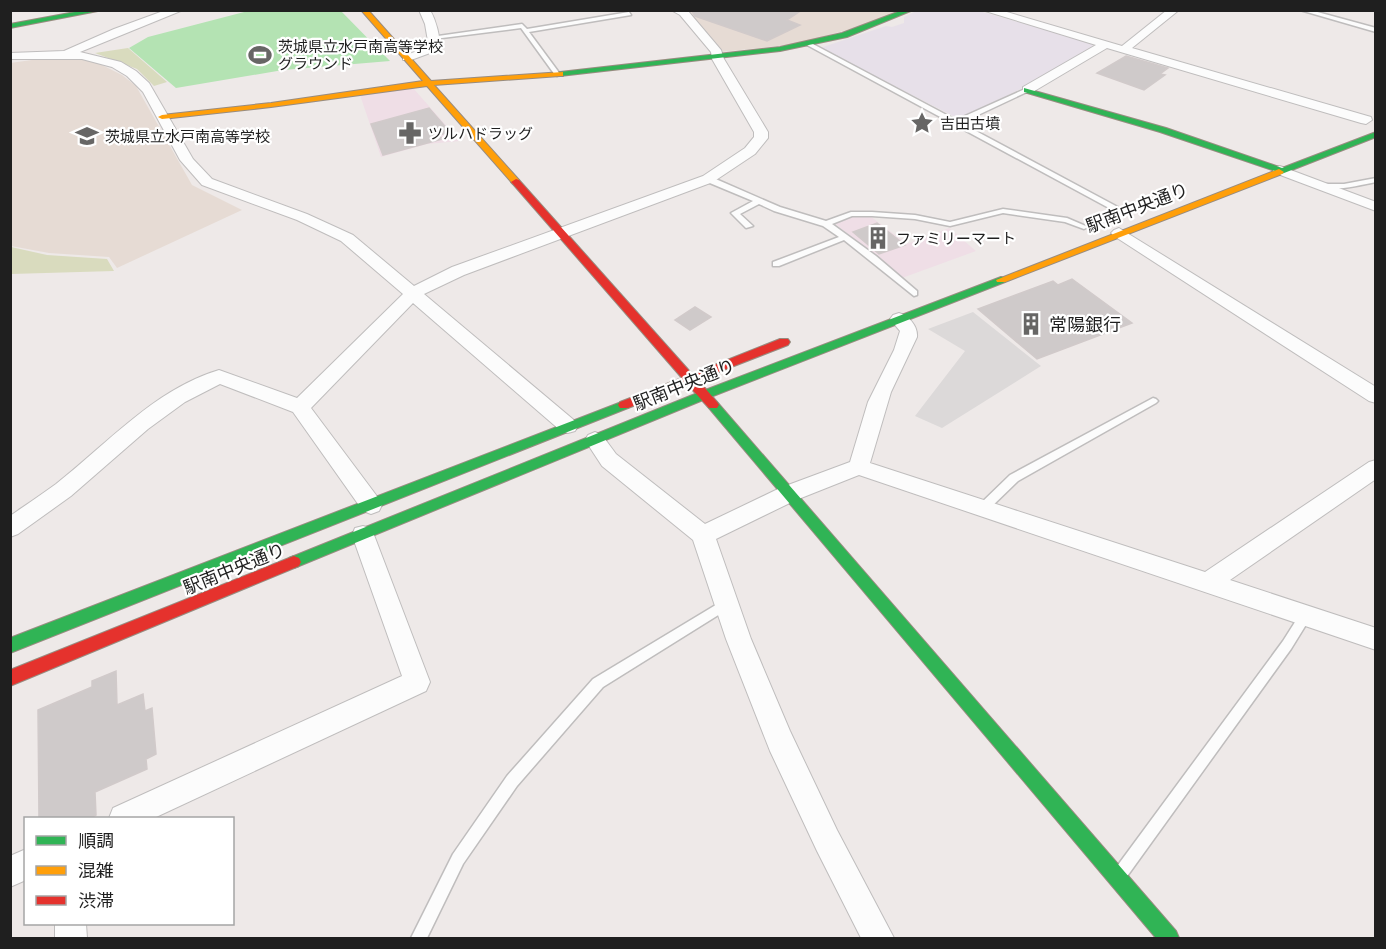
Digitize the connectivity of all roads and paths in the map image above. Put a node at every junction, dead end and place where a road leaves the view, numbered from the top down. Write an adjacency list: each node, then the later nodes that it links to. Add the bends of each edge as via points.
1 (100, 10): 11 (street)
2 (178, 10): 18 (street)
3 (424, 10): 14 (street)
4 (676, 10): 20 (street, via 684,13)
5 (910, 10): 15 (street)
6 (987, 10): 16 (street)
7 (1174, 10): 17 (street)
8 (1302, 10): 12 (lane)
9 (629, 14): 13 (lane)
10 (372, 15): 21 (street)
11 (10, 26)
12 (1376, 30)
13 (526, 31): 14 (lane, via 522,26); 22 (lane)
14 (434, 37): 21 (street, via 435,49)
15 (809, 44): 20 (street); 27 (lane)
16 (1105, 45): 17 (street); 24 (street)
17 (1123, 50): 26 (street)
18 (67, 54): 19 (street); 25 (street, via 98,58 129,72 146,87)
19 (10, 56)
20 (718, 56): 22 (street); 34 (street, via 761,138 750,151)
21 (407, 58): 23 (street)
22 (557, 74): 23 (street)
23 (429, 83): 25 (street); 46 (street)
24 (1027, 90): 27 (lane); 31 (street)
25 (162, 117): 51 (street, via 188,163 207,182 332,230)
26 (1371, 118): 28 (street)
27 (957, 122): 41 (lane)
28 (1343, 129)
29 (1376, 134): 33 (street, 駅南中央通り)
30 (1276, 154): 31 (street)
31 (1254, 162): 32 (street); 33 (street)
32 (1234, 170)
33 (1280, 170): 37 (street); 45 (street, 駅南中央通り)
34 (708, 180): 39 (lane); 46 (street)
35 (1376, 180): 36 (lane)
36 (1360, 184): 37 (lane); 38 (lane)
37 (1321, 186): 40 (street)
38 (1376, 188)
39 (760, 201): 43 (lane); 44 (lane, via 735,213)
40 (1376, 207)
41 (1128, 210): 42 (street, 駅南中央通り)
42 (1094, 223): 43 (lane, via 1003,211 950,224 915,217 851,214); 47 (street, 駅南中央通り)
43 (826, 224): 48 (lane)
44 (749, 226)
45 (1119, 233): 52 (street, 駅南中央通り); 56 (street)
46 (561, 235): 51 (street, via 458,271); 54 (street)
47 (1063, 235)
48 (843, 238): 49 (lane); 50 (lane)
49 (776, 264)
50 (914, 293)
51 (412, 295): 58 (street); 59 (street)
52 (898, 319): 55 (street, 駅南中央通り); 61 (street, via 909,330 909,338 869,424)
53 (796, 337): 54 (street, 駅南中央通り)
54 (689, 378): 55 (street); 59 (street, 駅南中央通り)
55 (704, 395): 60 (street, 駅南中央通り); 63 (street)
56 (1376, 396)
57 (1153, 401): 65 (lane, via 1014,478)
58 (300, 407): 64 (street); 66 (street, via 219,377 169,404)
59 (568, 426): 64 (street, 駅南中央通り)
60 (595, 440): 67 (street, 駅南中央通り); 68 (street, via 609,460)
61 (859, 467): 63 (street); 65 (street)
62 (1376, 468): 69 (street)
63 (788, 494): 68 (street); 78 (street)
64 (371, 504): 73 (street, 駅南中央通り)
65 (984, 507): 69 (street)
66 (10, 528)
67 (363, 535): 74 (street, 駅南中央通り); 75 (street, via 417,682)
68 (703, 535): 70 (street)
69 (1209, 582): 71 (street)
70 (724, 605): 79 (lane, via 598,683 505,791 458,859); 80 (street, via 778,737)
71 (1306, 615): 72 (street); 78 (lane)
72 (1376, 639)
73 (10, 646)
74 (10, 678)
75 (127, 817)
76 (24, 865): 77 (street)
77 (10, 872)
78 (1117, 878): 81 (street)
79 (419, 939)
80 (878, 939)
81 (1169, 939)

